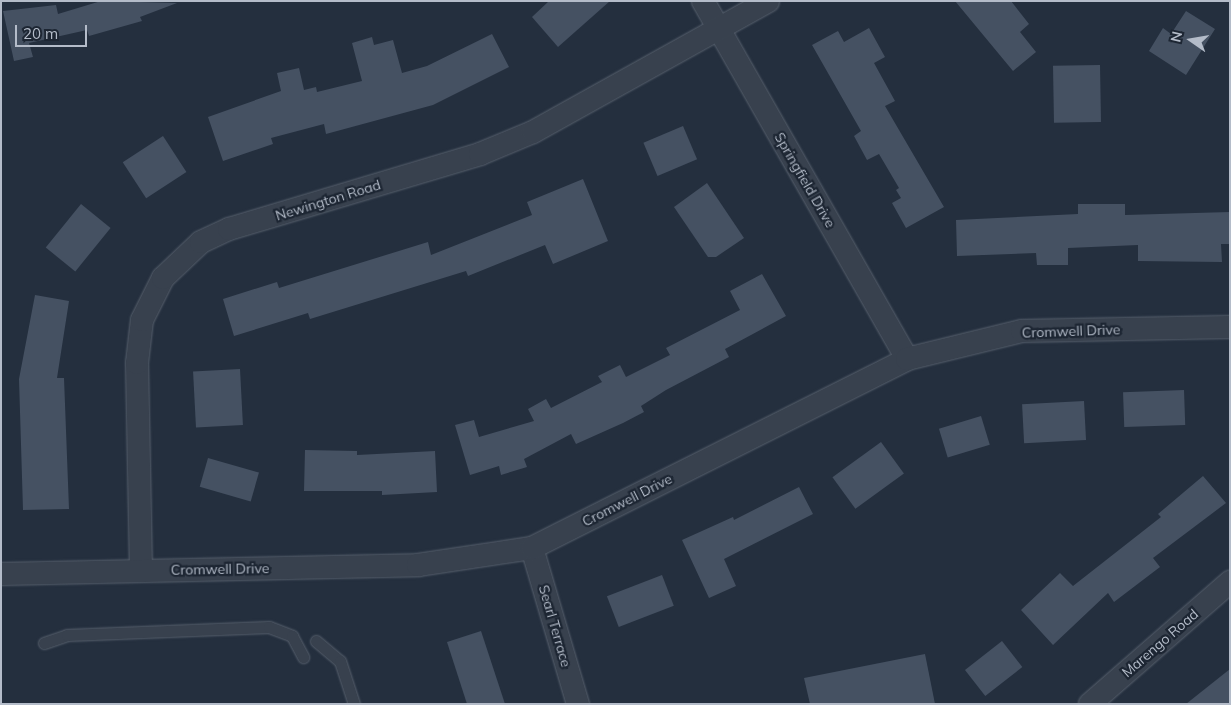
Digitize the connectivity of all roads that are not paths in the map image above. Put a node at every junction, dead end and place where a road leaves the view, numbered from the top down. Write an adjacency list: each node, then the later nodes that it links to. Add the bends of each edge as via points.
1 (703, 1): 3 (street, Springfield Drive)
2 (768, 1): 3 (street, Newington Road)
3 (719, 30): 5 (street, Springfield Drive); 7 (street, Newington Road, via 533,132 480,154 229,229 201,242 169,272 142,320 137,363)
4 (1230, 327): 5 (street, Cromwell Drive, via 1022,331)
5 (907, 359): 6 (street, Cromwell Drive)
6 (532, 548): 7 (street, Cromwell Drive, via 418,566); 14 (street, Searl Terrace)
7 (141, 571): 8 (street, Cromwell Drive)
8 (1, 574)
9 (1230, 582): 15 (street, Marengo Road)
10 (316, 641): 13 (lane, via 340,661)
11 (44, 643): 12 (lane, via 67,635 269,627 292,636)
12 (303, 657)
13 (354, 704)
14 (578, 704)
15 (1090, 704)

